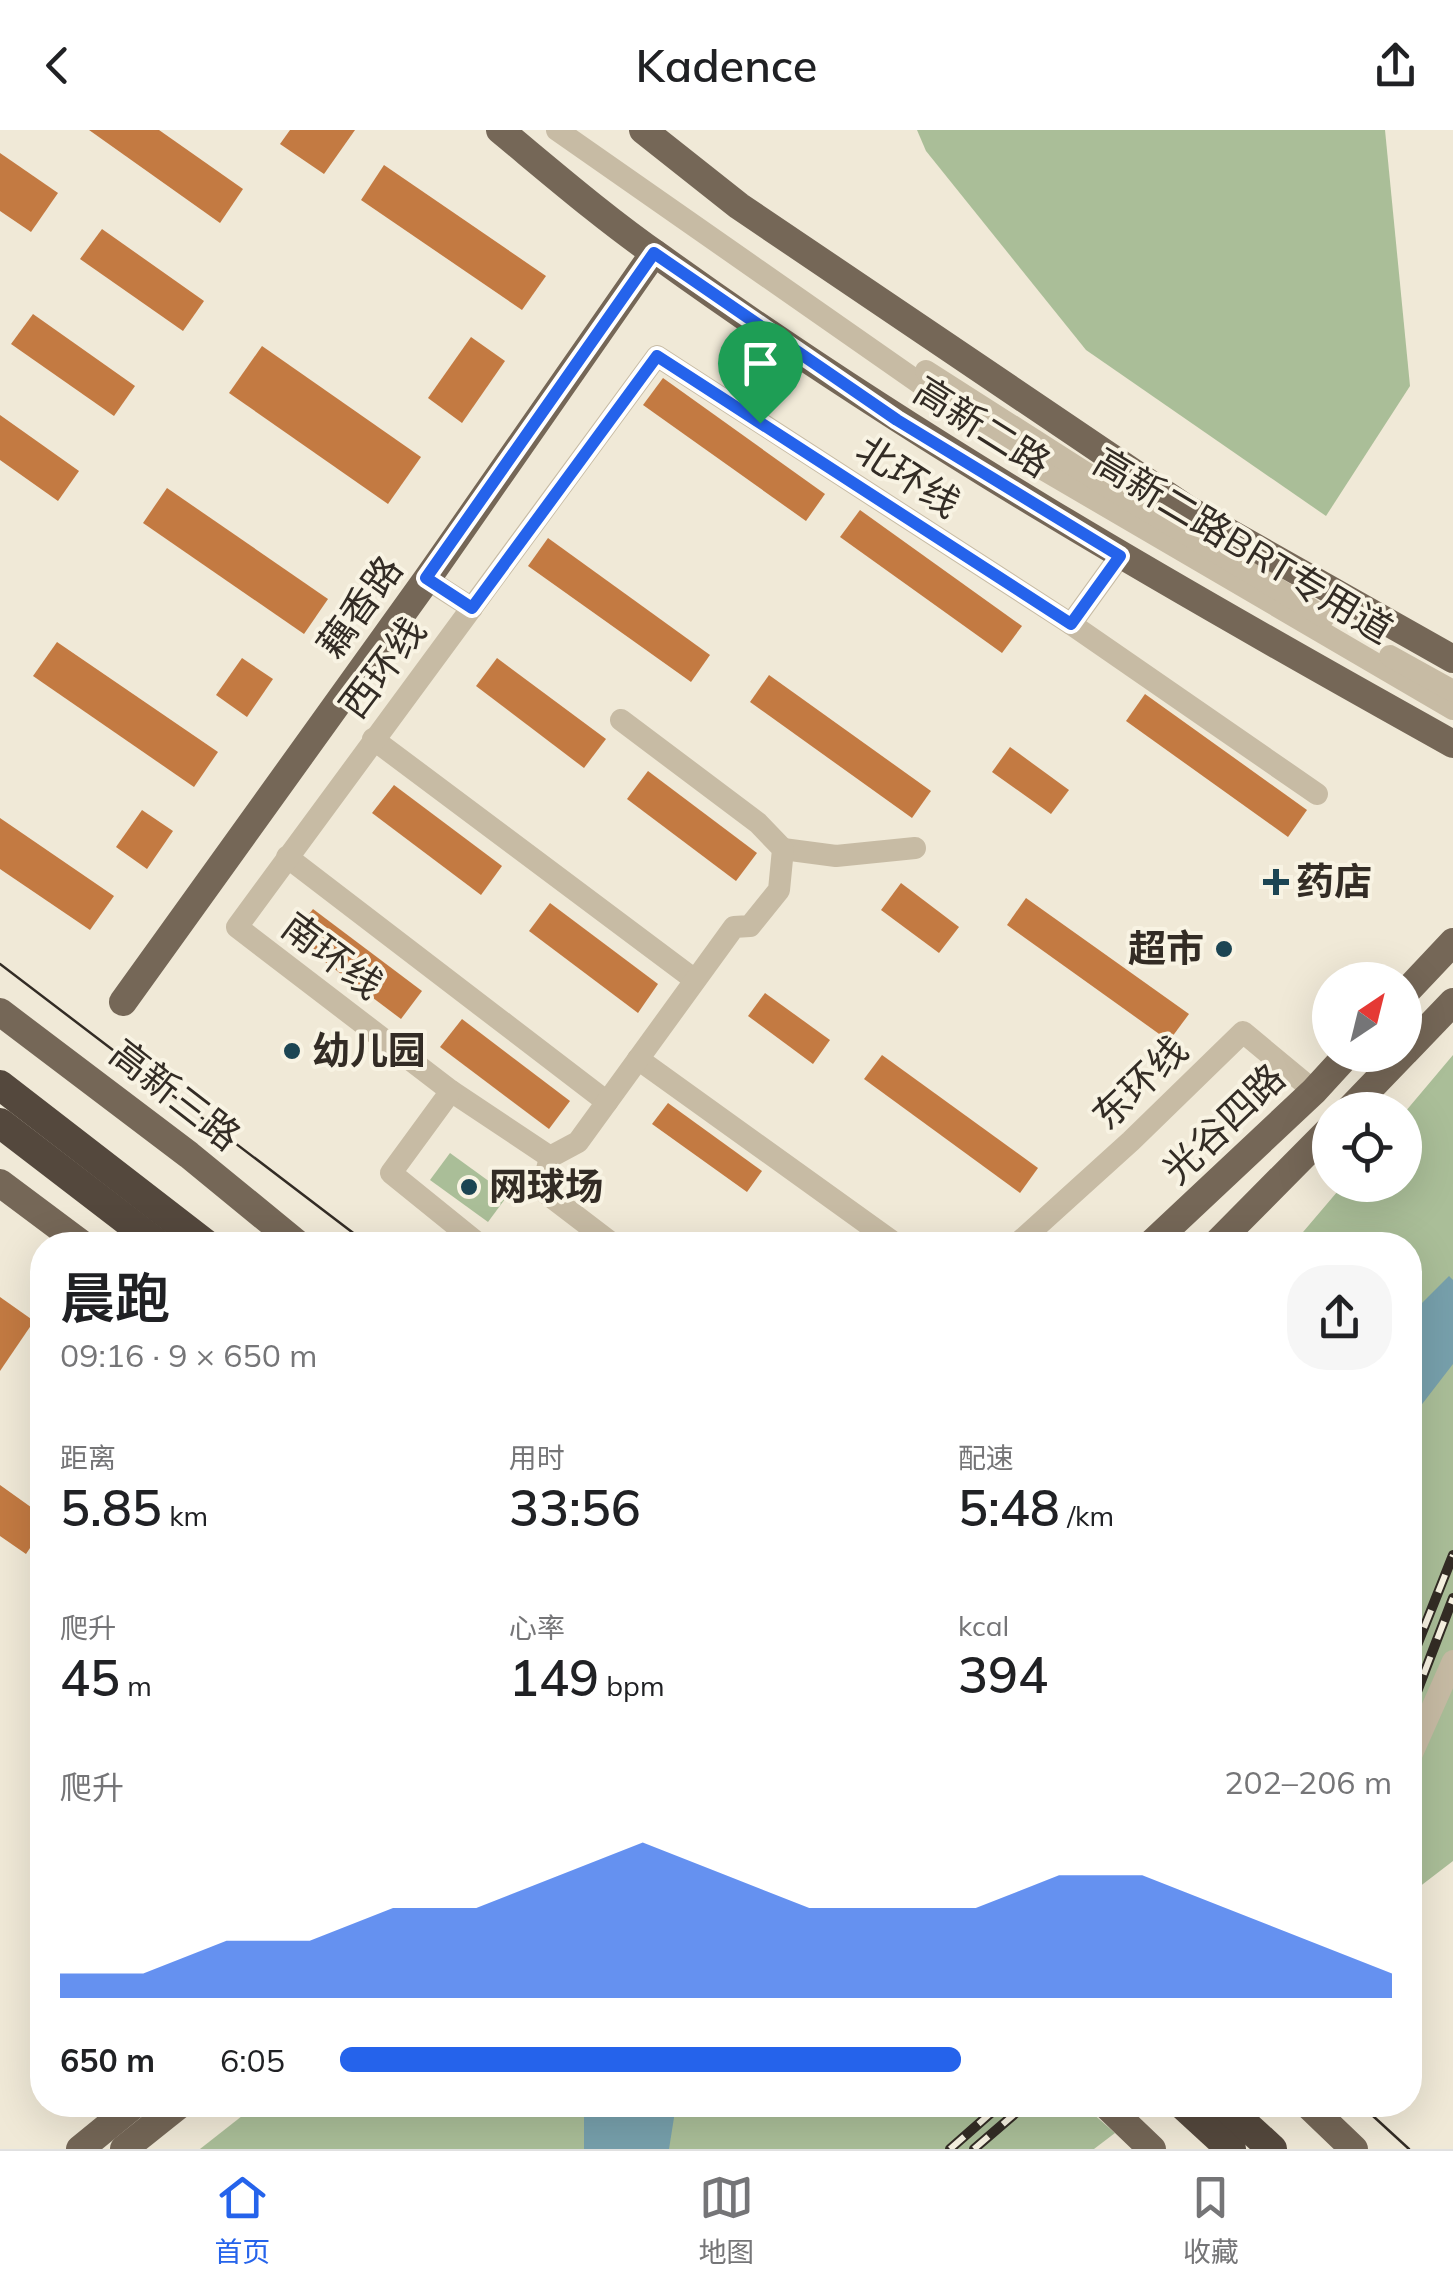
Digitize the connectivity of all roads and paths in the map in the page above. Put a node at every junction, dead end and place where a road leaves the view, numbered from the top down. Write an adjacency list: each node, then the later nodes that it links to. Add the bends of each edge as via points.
1 (500, 130): 5 (main road, 高新二路)
2 (557, 130): 13 (street, 高新二路BRT专用道, via 1042,468)
3 (582, 130): 12 (street, 高新二路BRT专用道, via 858,327 1100,482)
4 (643, 130): 11 (main road, 高新二路, via 738,206 1189,510)
5 (654, 253): 7 (main road, 高新二路, via 897,420); 8 (main road, 藕香路)
6 (657, 356): 9 (street, 西环线); 10 (street, 北环线)
7 (1120, 556): 10 (street); 16 (main road, 高新二路)
8 (426, 578): 9 (street); 25 (main road, 藕香路)
9 (472, 608): 15 (street, 西环线)
10 (1071, 624): 17 (street, 北环线)
11 (1453, 658)
12 (1453, 690)
13 (1453, 710)
14 (621, 720): 19 (street)
15 (373, 739): 20 (street, 西环线); 24 (street)
16 (1453, 744)
17 (1317, 794)
18 (915, 848): 19 (street, via 836,856)
19 (783, 849): 24 (street, via 779,890 750,926 734,927)
20 (287, 856): 21 (street, 西环线); 36 (street)
21 (237, 927): 33 (street, 南环线)
22 (1453, 942): 23 (main road)
23 (1422, 975)
24 (695, 980): 29 (street)
25 (124, 1002)
26 (1453, 1002): 28 (main road)
27 (0, 1012): 44 (main road, 高新三路)
28 (1422, 1035)
29 (638, 1059): 36 (street); 47 (street)
30 (1331, 1072): 34 (main road, 光谷四路)
31 (1386, 1072): 35 (main road)
32 (0, 1085): 43 (highway)
33 (451, 1090): 39 (street, 南环线); 45 (street, via 391,1173)
34 (1314, 1090): 48 (street, 东环线, via 1243,1032); 49 (main road, 光谷四路)
35 (1367, 1092)
36 (607, 1102): 39 (street, via 578,1142)
37 (0, 1122): 42 (highway)
38 (1312, 1147): 50 (main road, 光谷四路)
39 (550, 1157): 46 (street, via 542,1190)
40 (0, 1183): 41 (main road)
41 (66, 1232)
42 (142, 1232)
43 (191, 1232)
44 (284, 1232)
45 (464, 1232)
46 (597, 1232)
47 (878, 1232)
48 (1030, 1232)
49 (1164, 1232)
50 (1228, 1232)
51 (1453, 1661): 52 (street)
52 (1422, 1731)
53 (119, 2117): 58 (main road)
54 (164, 2117): 59 (main road)
55 (1119, 2117): 60 (main road)
56 (1321, 2117): 62 (main road)
57 (1224, 2127): 61 (highway)
58 (80, 2149)
59 (124, 2149)
60 (1152, 2149)
61 (1274, 2149)
62 (1354, 2149)

